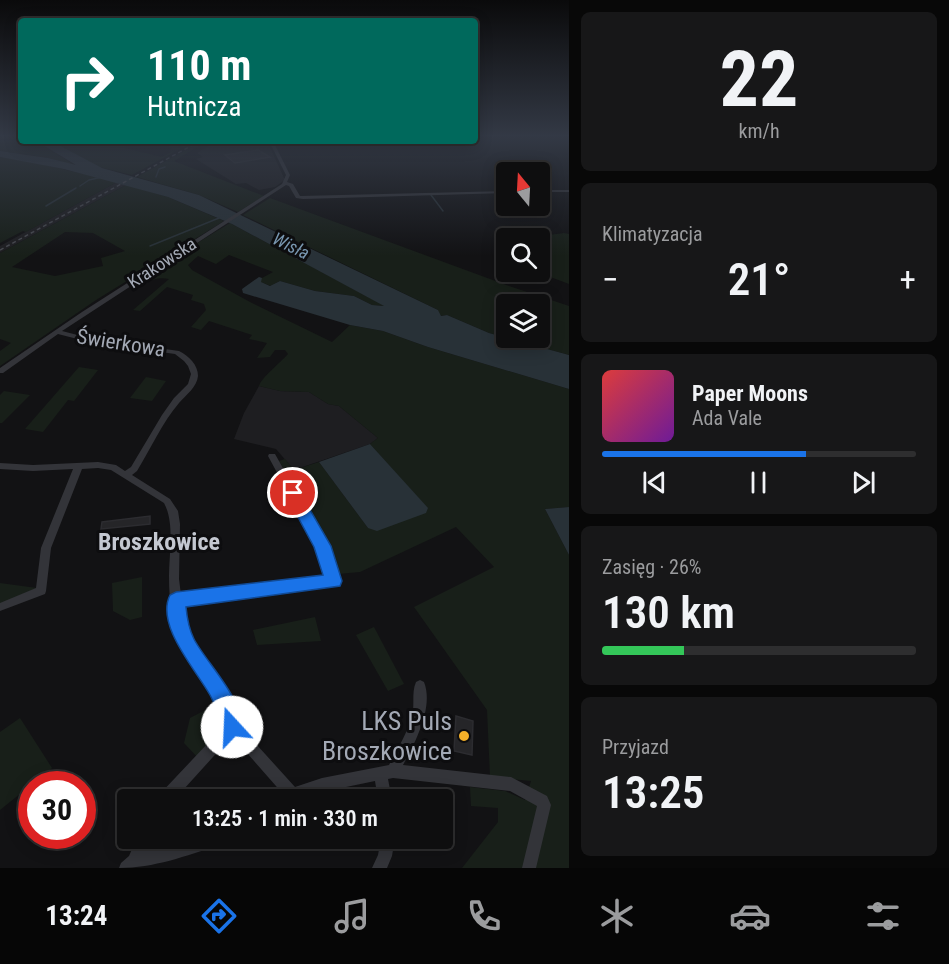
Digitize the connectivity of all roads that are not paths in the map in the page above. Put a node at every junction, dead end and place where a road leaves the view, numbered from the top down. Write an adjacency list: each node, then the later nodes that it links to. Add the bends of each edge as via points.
1 (288, 176): 2 (street)
2 (286, 183): 5 (street, via 303,198); 6 (street, Krakowska)
3 (550, 191): 4 (street)
4 (569, 191)
5 (496, 192)
6 (58, 332): 7 (street, Krakowska); 11 (street, Świerkowa, via 177,352 189,362 194,373 191,385)
7 (0, 371)
8 (272, 456): 12 (street, via 322,546 334,581)
9 (0, 466): 10 (street)
10 (79, 466): 11 (street, via 113,467); 13 (street, via 46,548 41,591)
11 (127, 474): 12 (street, via 167,501 173,511)
12 (176, 600): 15 (street, via 187,644 216,687)
13 (1, 607)
14 (420, 686): 16 (street, via 422,705 418,718)
15 (232, 727): 17 (street); 18 (street)
16 (387, 772): 19 (street); 20 (street); 26 (street, via 511,784 542,801 543,814)
17 (174, 789)
18 (283, 789)
19 (311, 789)
20 (386, 789)
21 (139, 849): 24 (street)
22 (185, 849): 24 (street)
23 (386, 849): 25 (street)
24 (130, 865)
25 (379, 868)
26 (529, 868)

